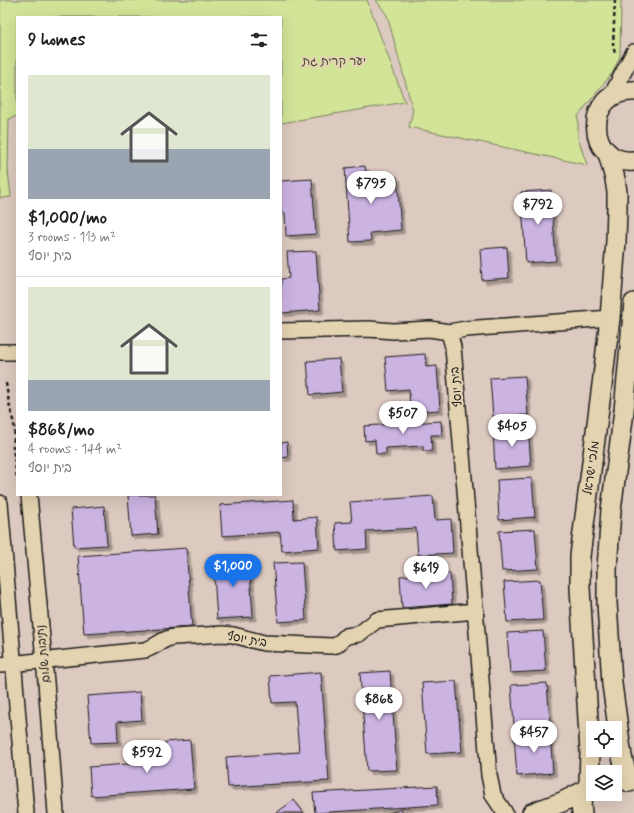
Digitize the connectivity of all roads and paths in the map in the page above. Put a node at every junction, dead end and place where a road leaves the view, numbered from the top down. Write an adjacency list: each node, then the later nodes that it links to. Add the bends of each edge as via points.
1 (615, 0): 2 (path)
2 (613, 46)
3 (634, 52): 5 (street)
4 (634, 91): 5 (street)
5 (610, 98): 6 (street, מלכי ישראל, via 602,107 596,122 598,140)
6 (608, 153): 7 (street, via 620,159); 9 (street, מלכי ישראל, via 615,179 618,208)
7 (634, 161)
8 (634, 304): 12 (street)
9 (610, 318): 11 (street); 23 (street, מלכי ישראל, via 580,556)
10 (282, 332): 11 (street, via 430,329)
11 (449, 332): 20 (street, בית יוסף, via 453,347)
12 (633, 339): 16 (street)
13 (0, 352): 14 (street)
14 (16, 352)
15 (6, 384): 17 (path, via 15,429 13,447)
16 (629, 406): 24 (street, via 611,510 607,563 607,603 615,713)
17 (16, 470)
18 (29, 496): 21 (street, נתיבות שלום)
19 (0, 503): 22 (street)
20 (476, 611): 21 (street, בית יוסף, via 377,620 358,634 346,636 337,645 332,646 264,643 223,634 168,637 145,650); 29 (street, בית יוסף, via 491,789)
21 (44, 661): 22 (street, בית יוסף); 28 (street, נתיבות שלום)
22 (7, 664): 27 (street)
23 (590, 765)
24 (626, 782)
25 (586, 787): 30 (street, via 562,802)
26 (586, 792): 31 (street, מלכי ישראל, via 581,804)
27 (26, 813)
28 (56, 813)
29 (505, 813)
30 (532, 813)
31 (582, 813)

